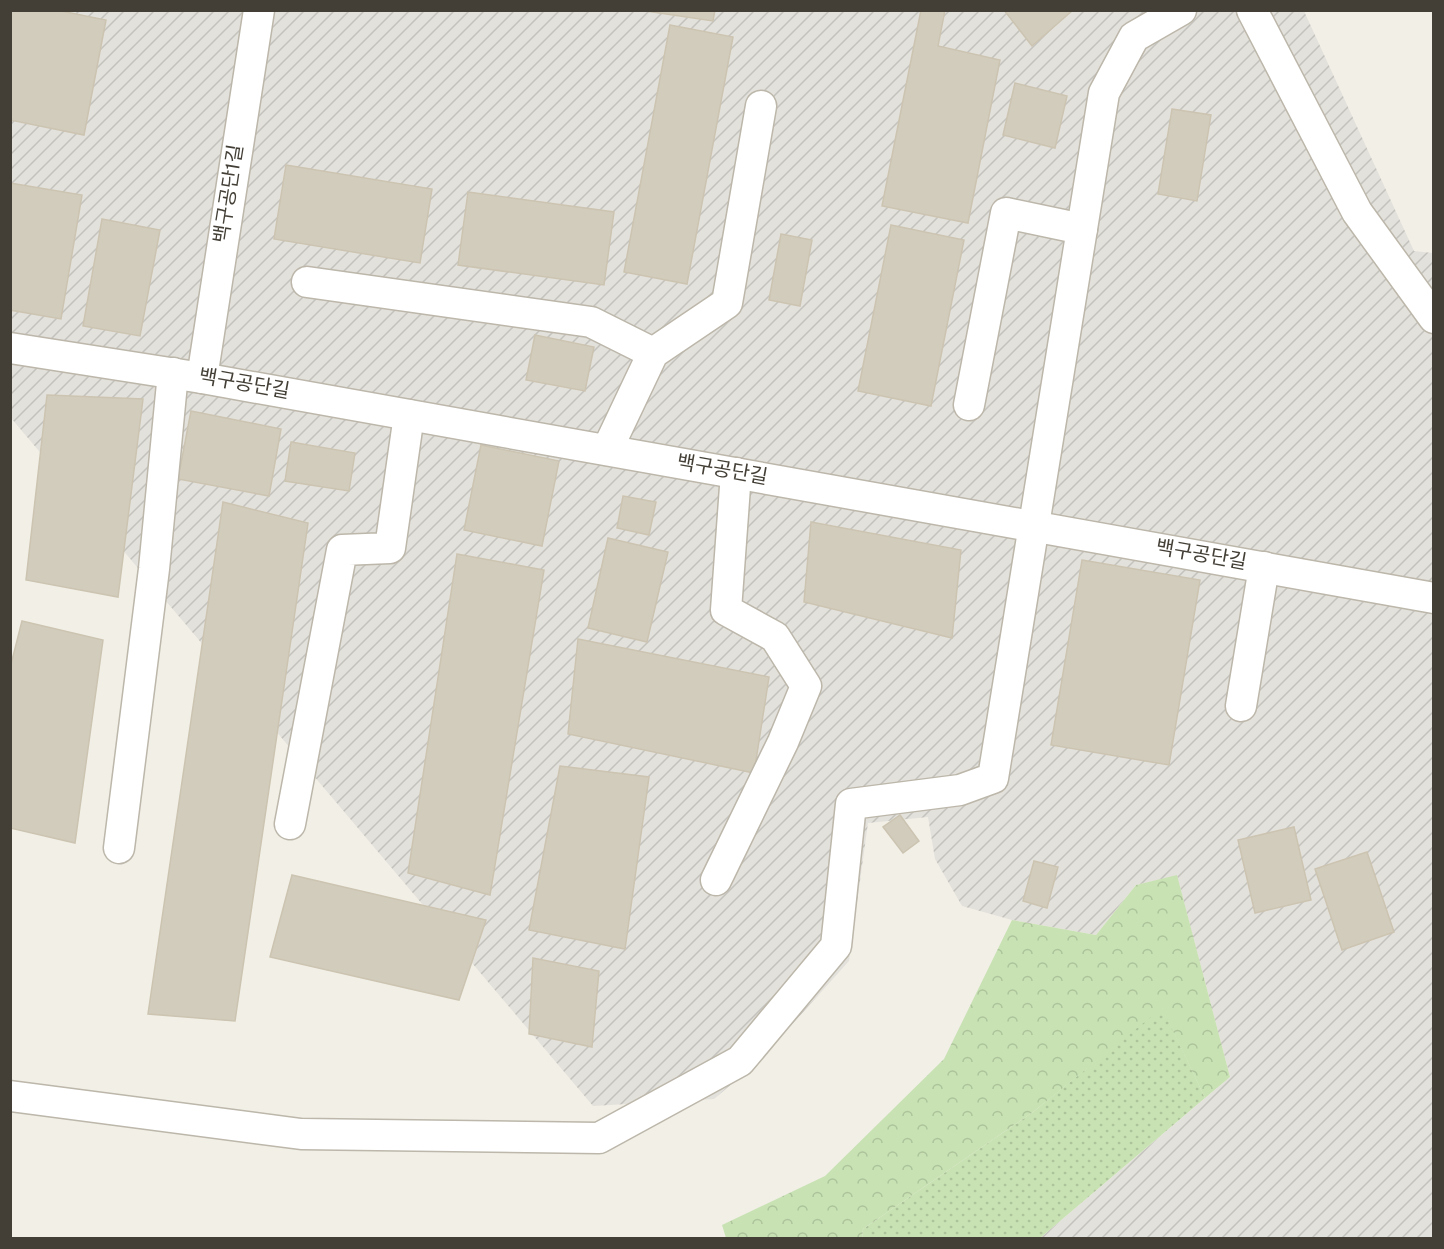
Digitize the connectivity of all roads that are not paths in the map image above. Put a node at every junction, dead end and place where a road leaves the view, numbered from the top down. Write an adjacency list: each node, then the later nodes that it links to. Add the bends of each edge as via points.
1 (259, 10): 11 (street, 백구공단1길)
2 (1181, 10): 5 (street, via 1134,37 1104,93)
3 (1252, 10): 7 (street, via 1357,212)
4 (761, 106): 9 (street, via 728,303)
5 (1082, 229): 12 (street, via 1006,213); 16 (street)
6 (307, 282): 9 (street, via 591,322)
7 (1434, 318)
8 (10, 348): 10 (street, 백구공단길)
9 (653, 353): 14 (street)
10 (173, 373): 11 (street, 백구공단길); 21 (street, via 154,569)
11 (202, 378): 13 (street, 백구공단길)
12 (969, 405)
13 (409, 415): 14 (street, 백구공단길); 20 (street, via 390,548 342,550)
14 (607, 450): 15 (street, 백구공단길)
15 (736, 473): 16 (street, 백구공단길); 22 (street, via 726,610 775,637 806,686)
16 (1033, 526): 17 (street, 백구공단길); 23 (street, via 993,778 960,790 850,804 836,946 740,1061 598,1138 301,1134)
17 (1264, 567): 18 (street, 백구공단길); 19 (street)
18 (1434, 597)
19 (1241, 706)
20 (290, 824)
21 (119, 848)
22 (716, 880)
23 (10, 1096)

